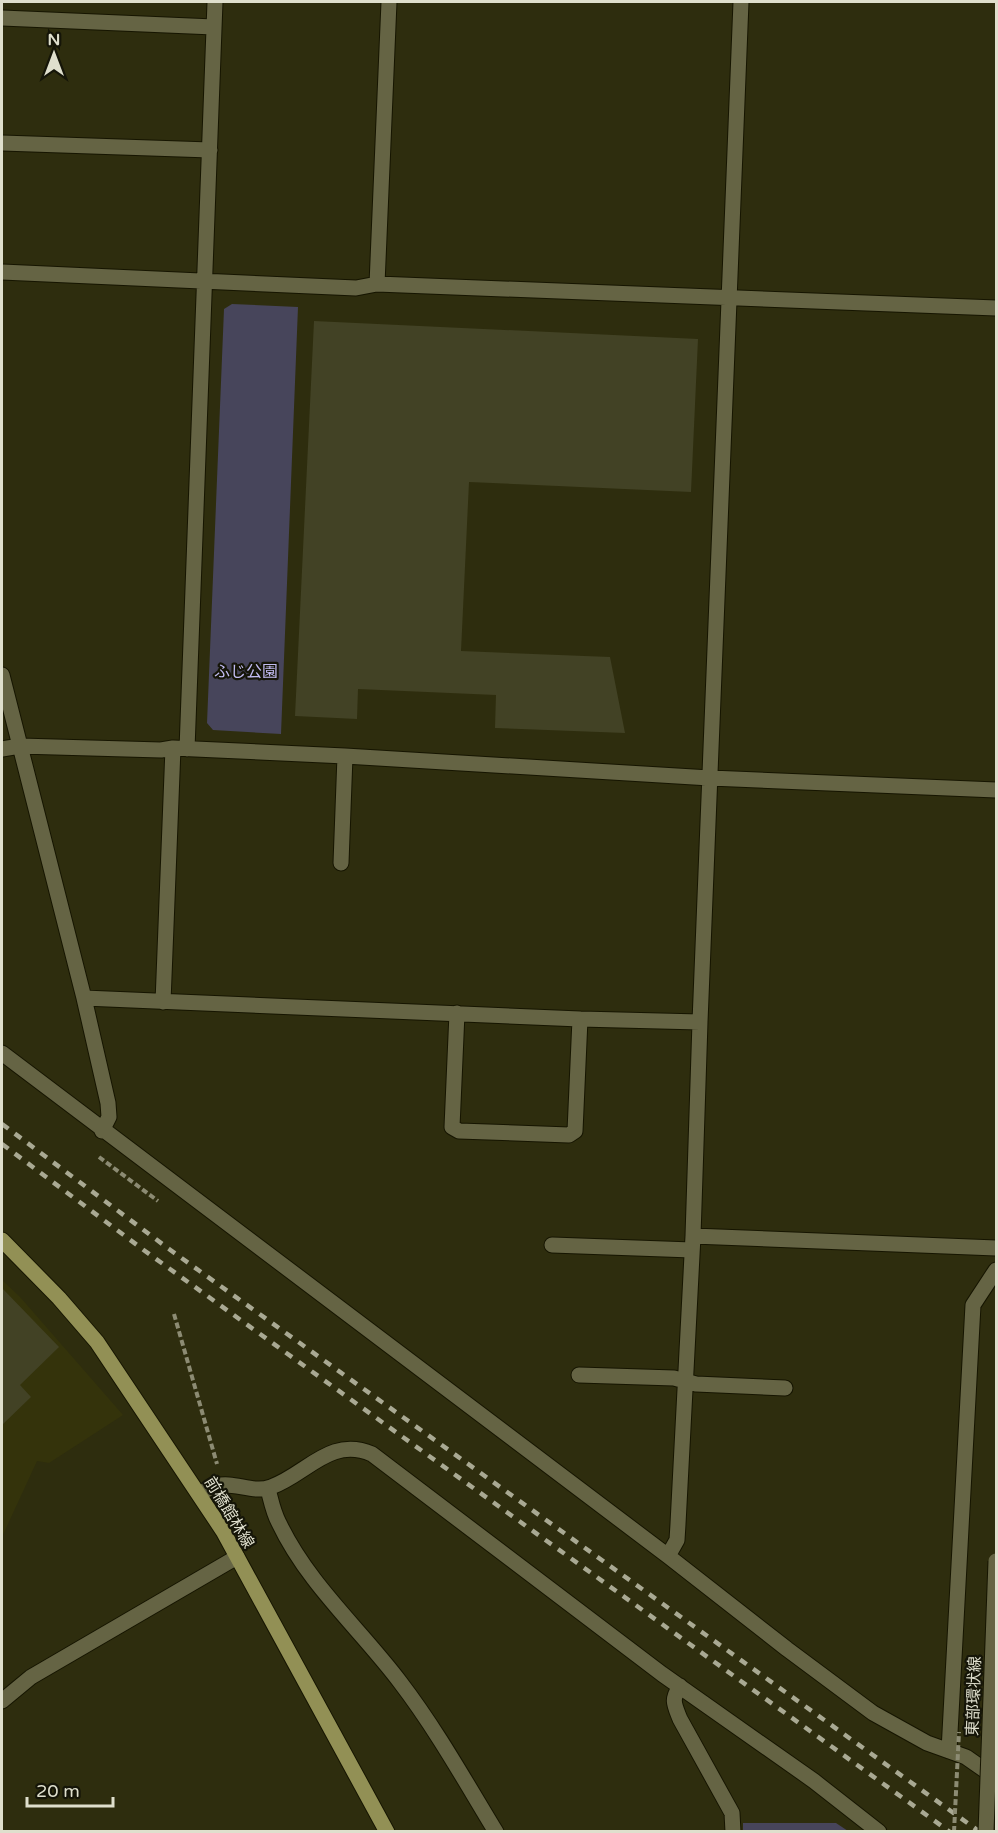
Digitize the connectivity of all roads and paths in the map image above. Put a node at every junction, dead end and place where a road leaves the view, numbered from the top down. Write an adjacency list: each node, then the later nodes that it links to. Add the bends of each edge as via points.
1 (215, 2): 5 (street)
2 (389, 2): 10 (street)
3 (741, 2): 11 (street)
4 (2, 18): 5 (street)
5 (214, 27): 7 (street)
6 (2, 143): 7 (street)
7 (210, 150): 9 (street)
8 (2, 272): 9 (street)
9 (205, 282): 10 (street, via 356,288); 15 (street)
10 (377, 284): 11 (street)
11 (729, 299): 12 (street); 18 (street)
12 (996, 308)
13 (2, 675): 14 (street)
14 (20, 746): 15 (street); 16 (street); 21 (street)
15 (180, 748): 17 (street); 22 (street)
16 (2, 749)
17 (345, 756): 18 (street); 20 (street)
18 (710, 778): 19 (street); 25 (street)
19 (996, 790)
20 (341, 863)
21 (84, 998): 22 (street); 27 (street, via 108,1103 109,1117)
22 (163, 1002): 23 (street)
23 (457, 1013): 24 (street); 24 (street, via 452,1127 459,1131 569,1135 575,1131)
24 (580, 1019): 25 (street)
25 (700, 1022): 29 (street)
26 (2, 1053): 27 (street)
27 (102, 1131): 41 (street)
28 (2, 1240): 39 (main road, 前橋館林線, via 97,1342)
29 (693, 1243): 30 (street); 31 (street); 35 (street)
30 (552, 1245)
31 (996, 1248)
32 (996, 1270): 46 (street, via 973,1305)
33 (174, 1314): 37 (path)
34 (579, 1375): 35 (street, via 674,1378)
35 (684, 1382): 36 (street); 41 (street, via 677,1540)
36 (785, 1388)
37 (217, 1463)
38 (268, 1489): 39 (street, via 227,1485); 43 (street, via 345,1448 372,1454); 49 (street, via 278,1523 297,1555 399,1680)
39 (199, 1494): 40 (main road, 前橋館林線)
40 (237, 1557): 44 (street, via 31,1677); 48 (main road, 前橋館林線)
41 (668, 1557): 46 (street, via 873,1713)
42 (996, 1561): 53 (street, 東部環状線, bridge)
43 (680, 1686): 50 (street, via 674,1703 732,1813); 51 (street)
44 (2, 1701)
45 (959, 1732): 52 (path, bridge)
46 (949, 1751): 47 (street, via 966,1757)
47 (996, 1778)
48 (387, 1832)
49 (496, 1832)
50 (733, 1832)
51 (879, 1832)
52 (954, 1832)
53 (986, 1832)

